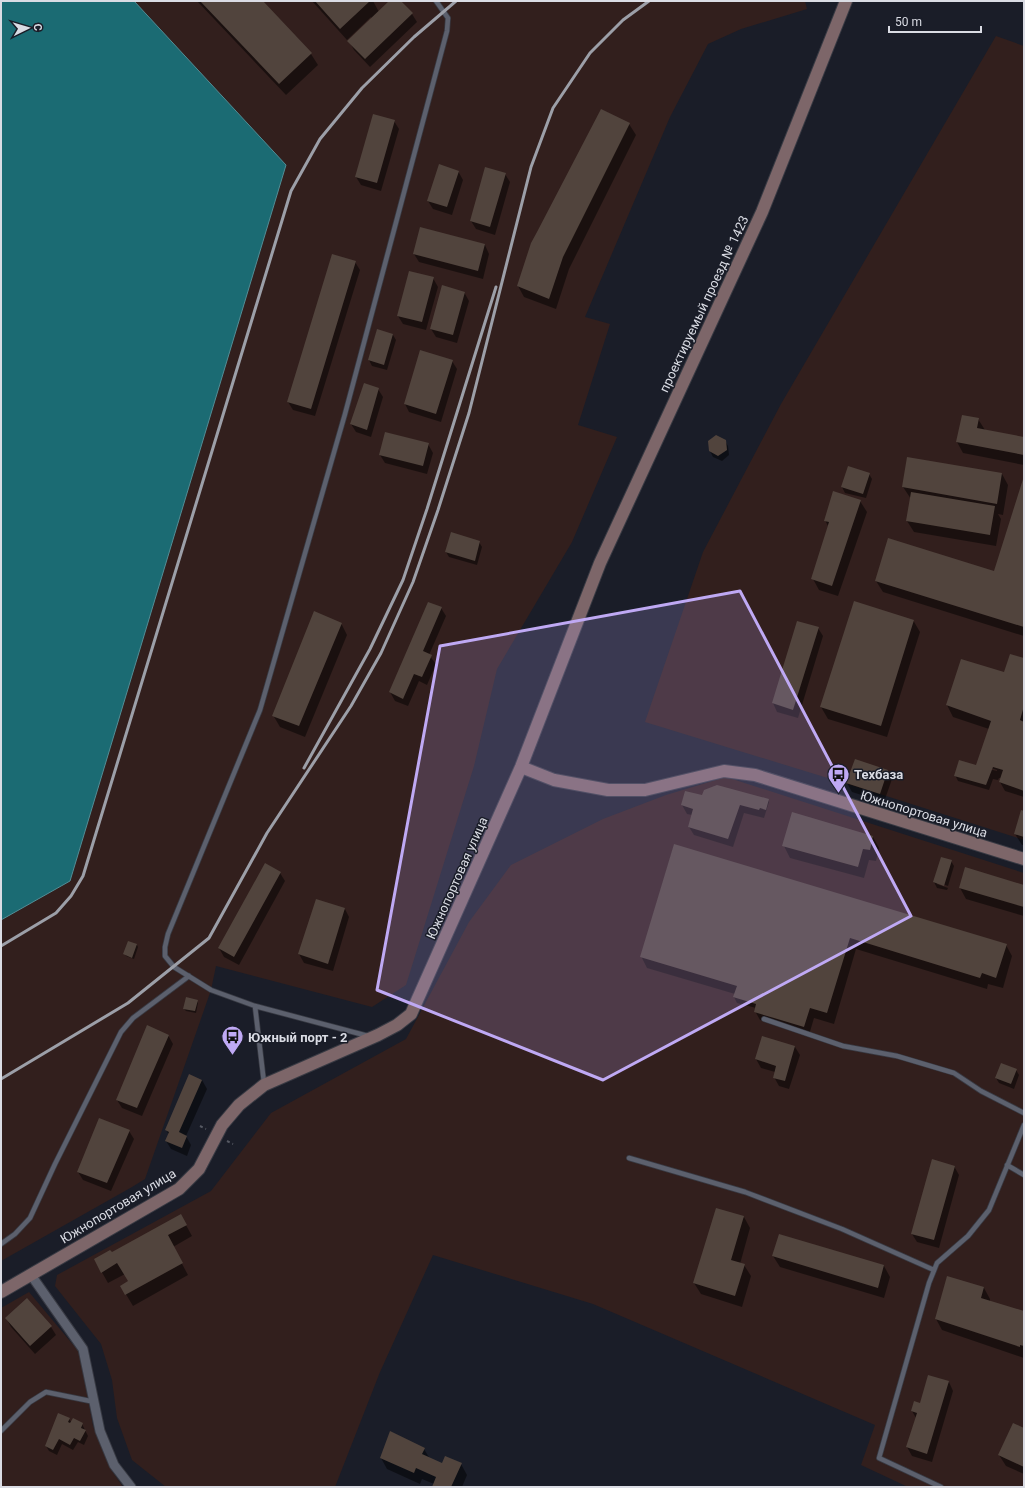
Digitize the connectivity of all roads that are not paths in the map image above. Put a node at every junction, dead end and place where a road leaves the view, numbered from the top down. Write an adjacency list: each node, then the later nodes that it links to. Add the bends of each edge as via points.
1 (436, 1): 5 (lane, via 448,18 447,30 346,414 260,710 168,934 165,956 174,967)
2 (846, 1): 3 (main road, проектируемый проезд № 1423, via 762,212 600,563)
3 (521, 767): 4 (main road, Южнопортовая улица, via 554,780 608,790 645,790 724,771 755,776); 8 (main road, Южнопортовая улица, via 410,1014 397,1025)
4 (1024, 859)
5 (189, 976): 6 (lane, via 211,990); 15 (lane, via 133,1018 121,1032 30,1218)
6 (256, 1006): 8 (lane); 9 (lane)
7 (764, 1019): 10 (lane, via 843,1046 897,1056 954,1073 981,1091)
8 (372, 1037): 9 (main road, Южнопортовая улица)
9 (264, 1085): 17 (main road, Южнопортовая улица, via 240,1105 222,1125 199,1169 179,1189)
10 (1024, 1113)
11 (1024, 1125): 13 (lane)
12 (629, 1158): 16 (lane, via 746,1192)
13 (1007, 1165): 14 (lane); 16 (lane, via 989,1210 968,1236 937,1263)
14 (1024, 1175)
15 (1, 1244)
16 (934, 1270): 22 (lane, via 879,1458)
17 (31, 1275): 18 (main road, Южнопортовая улица); 19 (street, via 83,1349)
18 (1, 1292)
19 (95, 1402): 20 (lane, via 46,1392 30,1402); 21 (street, via 100,1432 114,1465)
20 (1, 1431)
21 (130, 1487)
22 (941, 1487)

